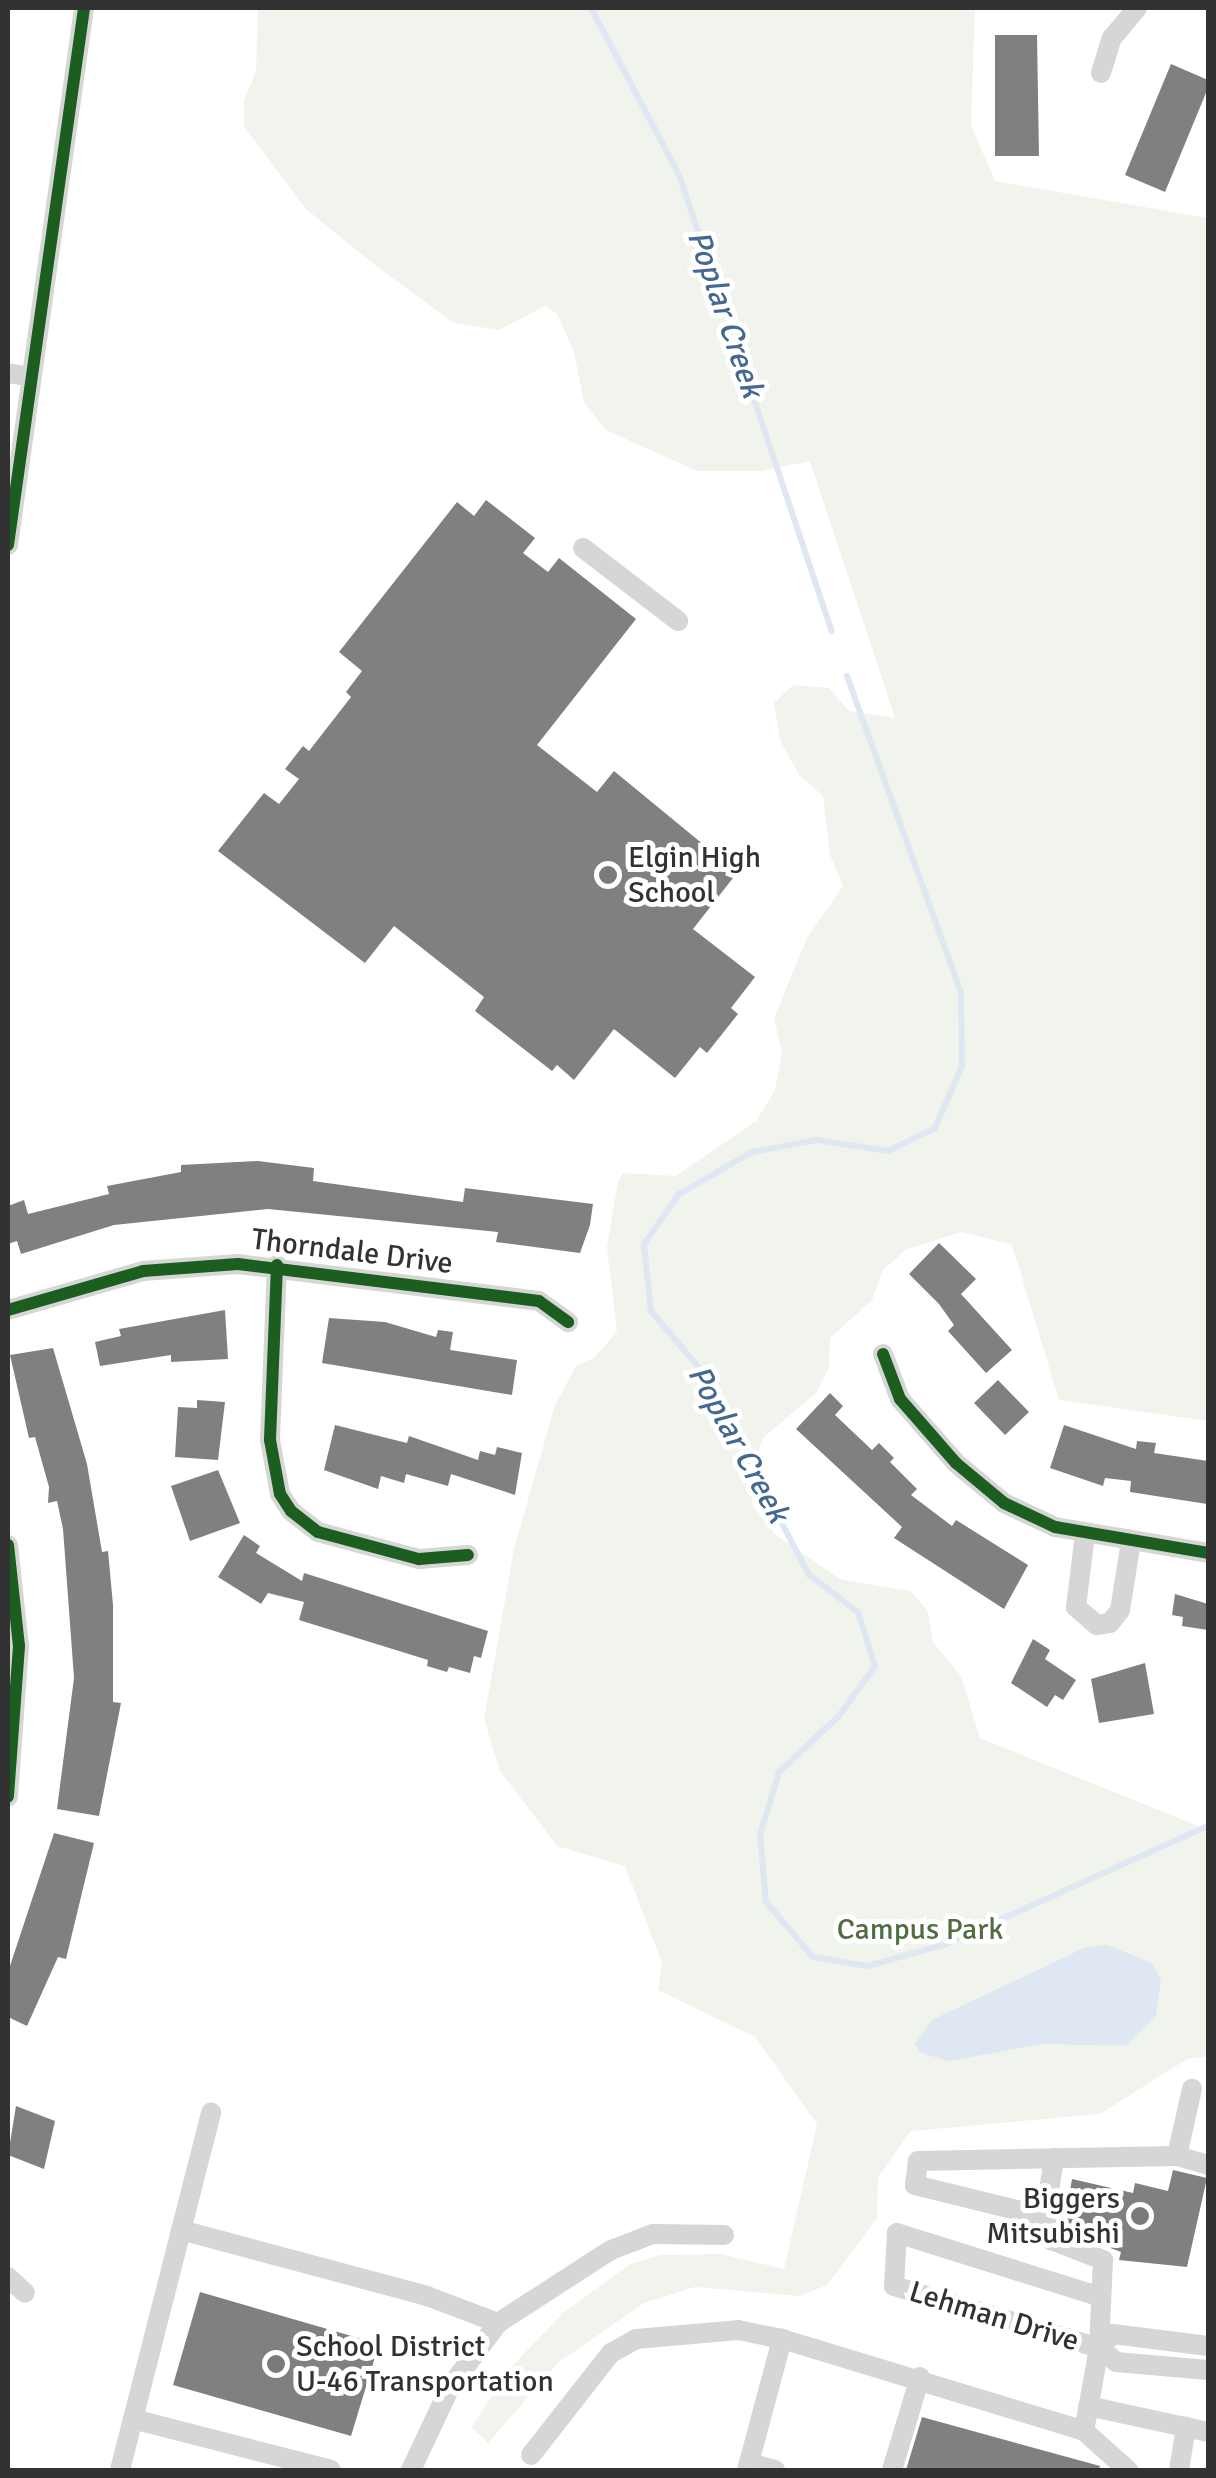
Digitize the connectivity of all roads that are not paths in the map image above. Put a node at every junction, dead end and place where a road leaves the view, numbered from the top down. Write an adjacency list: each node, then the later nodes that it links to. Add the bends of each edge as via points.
1 (84, 8): 5 (street)
2 (1137, 8): 3 (street, via 1112,38)
3 (1101, 73)
4 (8, 374): 5 (street)
5 (32, 377): 6 (street)
6 (8, 545)
7 (583, 548): 8 (street)
8 (678, 620)
9 (278, 1266): 10 (street, Thorndale Drive, via 142,1272); 11 (street, Thorndale Drive, via 538,1301); 17 (street, via 270,1440 280,1494 291,1511 318,1532 419,1560)
10 (8, 1310)
11 (568, 1322)
12 (883, 1354): 13 (street, via 900,1400 984,1489 1029,1516)
13 (1085, 1534): 14 (street); 14 (street, via 1076,1608 1097,1625 1110,1623 1120,1610)
14 (1132, 1541): 16 (street)
15 (8, 1545): 18 (street, via 19,1646)
16 (1208, 1553)
17 (468, 1555)
18 (8, 1797)
19 (1192, 2089): 21 (street)
20 (211, 2112): 25 (street)
21 (1177, 2156): 22 (street); 23 (street)
22 (1054, 2158): 24 (street); 24 (street, via 918,2161 916,2186)
23 (1208, 2164)
24 (1045, 2216): 29 (street, via 1051,2240 1103,2260)
25 (181, 2230): 30 (street, via 426,2296); 37 (street)
26 (724, 2235): 30 (street, via 653,2234 611,2250)
27 (8, 2277): 28 (street)
28 (26, 2293)
29 (1102, 2297): 33 (street); 33 (street, Lehman Drive, via 898,2233 894,2286)
30 (498, 2323): 45 (street, via 450,2387)
31 (782, 2339): 35 (street); 41 (street, via 683,2330 636,2339 611,2353); 42 (street)
32 (1208, 2346): 33 (street, Lehman Drive, via 1112,2334)
33 (1099, 2348): 34 (street, via 1116,2362); 36 (street)
34 (1208, 2370)
35 (920, 2377): 39 (street); 47 (street)
36 (1088, 2406): 38 (street); 39 (street)
37 (134, 2419): 43 (street); 44 (street)
38 (1186, 2427): 40 (street); 49 (street)
39 (1084, 2431): 48 (street)
40 (1208, 2432)
41 (531, 2455)
42 (748, 2466): 46 (street)
43 (120, 2470)
44 (330, 2470)
45 (411, 2470)
46 (774, 2470)
47 (892, 2470)
48 (1128, 2470)
49 (1180, 2470)

